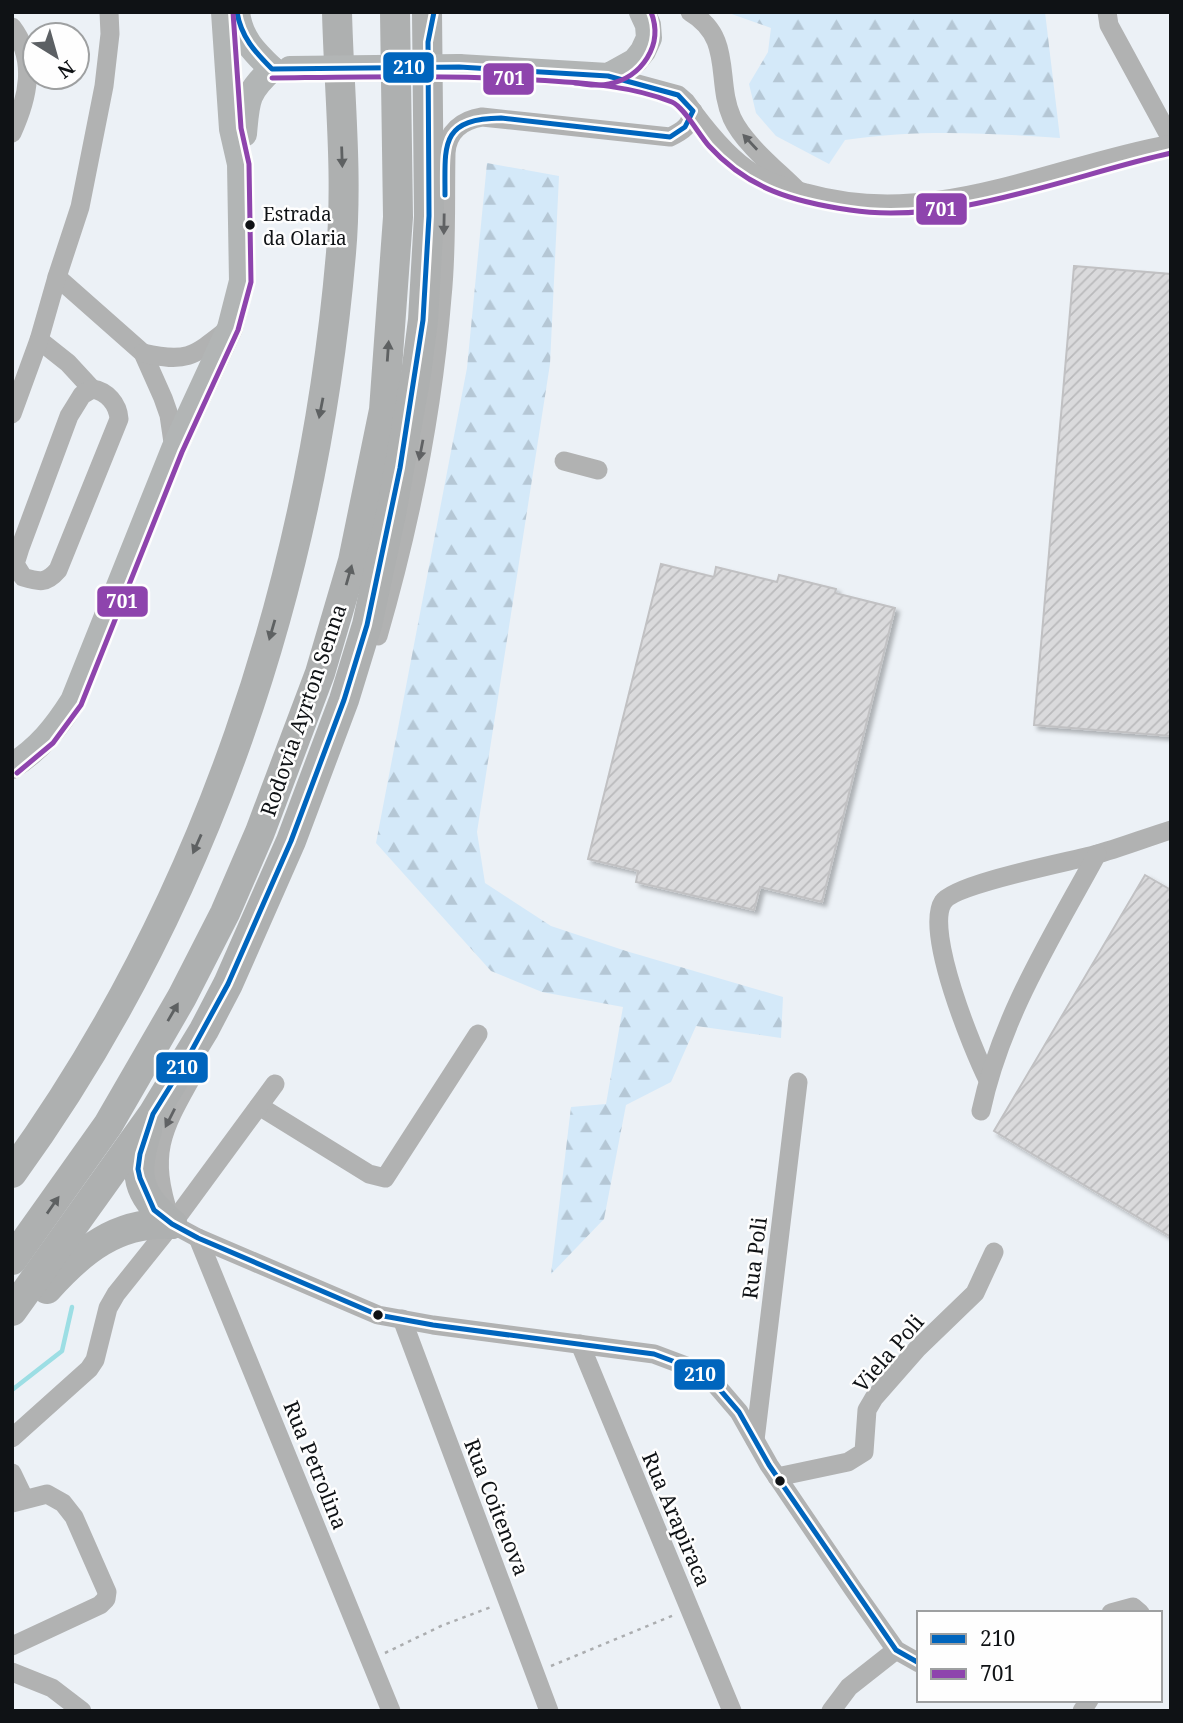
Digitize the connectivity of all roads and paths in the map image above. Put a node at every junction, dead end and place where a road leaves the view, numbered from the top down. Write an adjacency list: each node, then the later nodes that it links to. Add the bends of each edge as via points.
1 (109, 12): 20 (street, via 104,86 80,207)
2 (224, 12): 18 (main road, via 232,129)
3 (237, 12): 13 (main road, via 246,41)
4 (337, 12): 40 (highway, one-way to 40, via 341,251 326,384 289,573 250,708 195,849 142,961 94,1046)
5 (395, 12): 43 (highway, Rodovia Ayrton Senna, one-way to 5, via 108,1125 182,997 260,832 320,673 353,561 384,410 398,217)
6 (427, 12): 12 (highway)
7 (434, 12): 12 (highway)
8 (642, 12): 14 (main road, via 649,38 643,51)
9 (690, 12): 19 (street, one-way to 9, via 733,120 720,50 712,33)
10 (1107, 12): 17 (street, via 1108,25)
11 (12, 27): 16 (street, via 27,55 29,78)
12 (428, 42): 39 (highway, via 429,216 424,320 400,468 367,625 344,700 290,841 228,984)
13 (281, 69): 14 (main road, bridge, via 459,67); 18 (main road, via 253,88)
14 (608, 76): 15 (street, via 678,95)
15 (693, 111): 19 (street, via 746,169 779,187); 41 (street, Rua Petrolina, one-way to 41, via 686,128 670,137 482,117 460,125 448,139 443,294 433,385 390,593 359,701 270,927 166,1124 158,1160 163,1196)
16 (12, 133)
17 (1171, 142): 19 (street, via 947,200 903,205 849,203)
18 (240, 164): 21 (main road, via 242,281)
19 (798, 191)
20 (57, 277): 22 (street); 23 (street)
21 (230, 327): 23 (street, via 188,357); 26 (main road)
22 (39, 341): 24 (street); 25 (street)
23 (143, 353): 26 (street, via 169,415)
24 (92, 389): 29 (street, via 82,394 69,416); 29 (street, via 112,400 119,419 58,570 40,582)
25 (12, 414)
26 (174, 449): 30 (main road, via 74,701 50,735)
27 (564, 461): 28 (street)
28 (598, 470)
29 (14, 574)
30 (12, 766)
31 (1171, 830): 32 (street)
32 (1097, 854): 34 (street, via 1015,1006); 34 (street, via 981,884 943,900 939,910 942,950 969,1041)
33 (478, 1034): 37 (street, via 384,1178 369,1174)
34 (988, 1080): 38 (street)
35 (798, 1082): 49 (street, Rua Poli)
36 (275, 1084): 37 (street)
37 (259, 1106): 41 (street)
38 (981, 1111)
39 (153, 1114): 41 (highway, via 138,1169 144,1192 154,1210); 44 (highway)
40 (12, 1173)
41 (185, 1231): 45 (street, via 378,1315); 46 (highway, via 150,1225 111,1235 66,1267); 48 (street, via 116,1294 89,1369); 59 (street, Rua Petrolina)
42 (994, 1252): 51 (street, Viela Poli, via 975,1293 874,1398 867,1410 864,1452 848,1462)
43 (12, 1260)
44 (12, 1311)
45 (402, 1319): 47 (street); 53 (street, Rua Coitenova)
46 (12, 1325)
47 (580, 1344): 49 (street, via 654,1354 686,1366 715,1384); 54 (street, Rua Arapiraca)
48 (12, 1438)
49 (755, 1440): 51 (street)
50 (12, 1473): 52 (street)
51 (777, 1477): 58 (street)
52 (18, 1501): 57 (street, via 47,1494 62,1503 74,1517 107,1592 100,1605)
53 (508, 1601): 59 (path, via 441,1626); 62 (street, Rua Coitenova)
54 (690, 1609): 62 (path); 66 (street, Rua Arapiraca)
55 (1117, 1611): 56 (street, via 1133,1606)
56 (1139, 1611)
57 (12, 1646)
58 (896, 1650): 60 (street); 67 (street, via 849,1687)
59 (372, 1660): 64 (street, Rua Petrolina)
60 (917, 1662)
61 (12, 1672): 63 (street, via 52,1688)
62 (535, 1673): 65 (street, Rua Coitenova)
63 (82, 1711)
64 (391, 1711)
65 (549, 1711)
66 (732, 1711)
67 (831, 1711)

